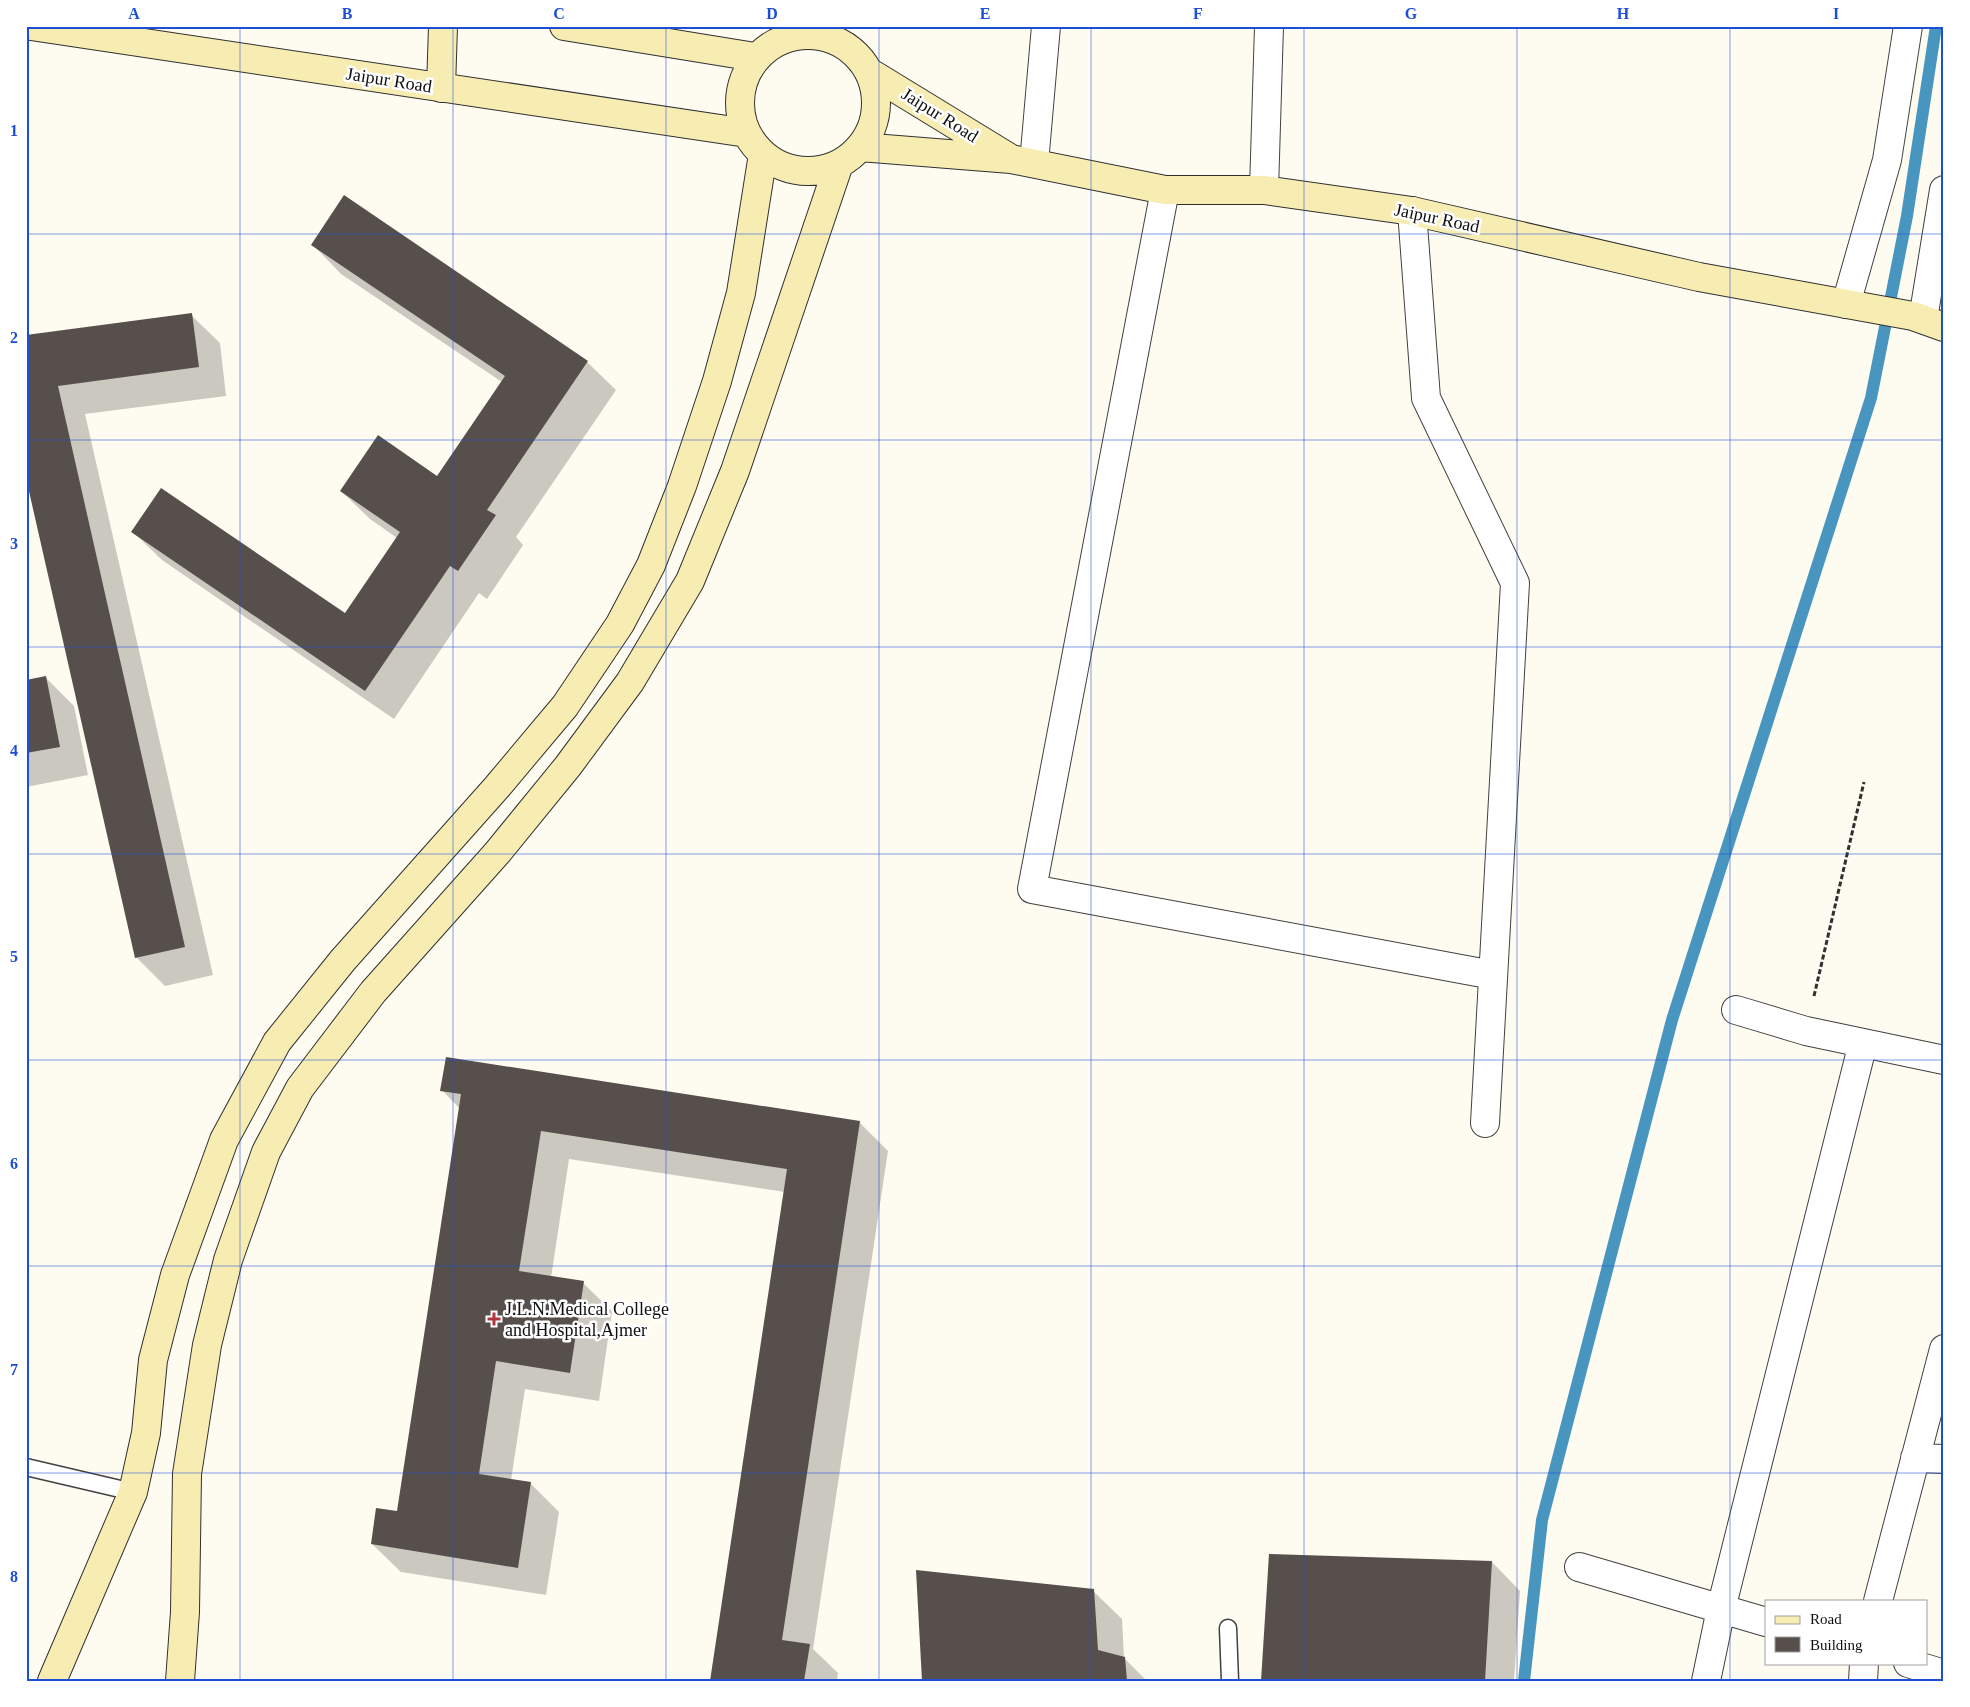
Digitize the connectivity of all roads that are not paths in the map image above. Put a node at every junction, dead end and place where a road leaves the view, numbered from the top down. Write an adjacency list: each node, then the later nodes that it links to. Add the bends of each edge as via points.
1 (31, 26): 10 (street, Jaipur Road)
2 (443, 26): 10 (street)
3 (564, 26): 9 (street)
4 (1046, 26): 13 (street)
5 (1269, 26): 16 (street)
6 (1908, 26): 19 (street, via 1887,160)
7 (778, 34): 8 (street, via 829,38); 9 (street)
8 (857, 50): 12 (street, via 876,98 873,124); 13 (street, Jaipur Road)
9 (755, 57): 11 (street, via 743,81 739,107)
10 (441, 88): 11 (street, Jaipur Road)
11 (755, 144): 14 (street, via 786,168 813,171); 30 (street, via 741,293 717,381 682,486 651,565 620,624 565,706 343,960 277,1042 224,1140 175,1275 153,1360 146,1433)
12 (860, 147): 13 (street, Jaipur Road); 14 (street)
13 (1023, 161): 15 (street, Jaipur Road)
14 (839, 164): 40 (street, via 735,471 690,581 630,682 568,766 497,853 373,992 300,1088 266,1152 228,1260 204,1365 187,1474 185,1612)
15 (1165, 190): 16 (street, Jaipur Road); 21 (street, via 1032,889)
16 (1264, 190): 18 (street, Jaipur Road)
17 (1944, 190): 20 (street)
18 (1412, 211): 19 (street, Jaipur Road, via 1699,277); 21 (street, via 1426,398 1515,583)
19 (1853, 305): 20 (street, Jaipur Road)
20 (1927, 321)
21 (1493, 975): 25 (street)
22 (1736, 1010): 23 (street)
23 (1863, 1044): 24 (street); 33 (street)
24 (1944, 1060)
25 (1484, 1123)
26 (1944, 1349): 27 (street)
27 (1915, 1458): 28 (street); 32 (street)
28 (1944, 1459)
29 (26, 1467): 30 (lane)
30 (133, 1492): 39 (street)
31 (1579, 1567): 33 (street)
32 (1878, 1600)
33 (1721, 1609): 34 (street); 42 (street)
34 (1765, 1622)
35 (1228, 1628): 41 (lane)
36 (1864, 1664): 43 (street)
37 (1911, 1664): 38 (street)
38 (1944, 1674)
39 (52, 1681)
40 (180, 1681)
41 (1230, 1681)
42 (1706, 1681)
43 (1863, 1681)

